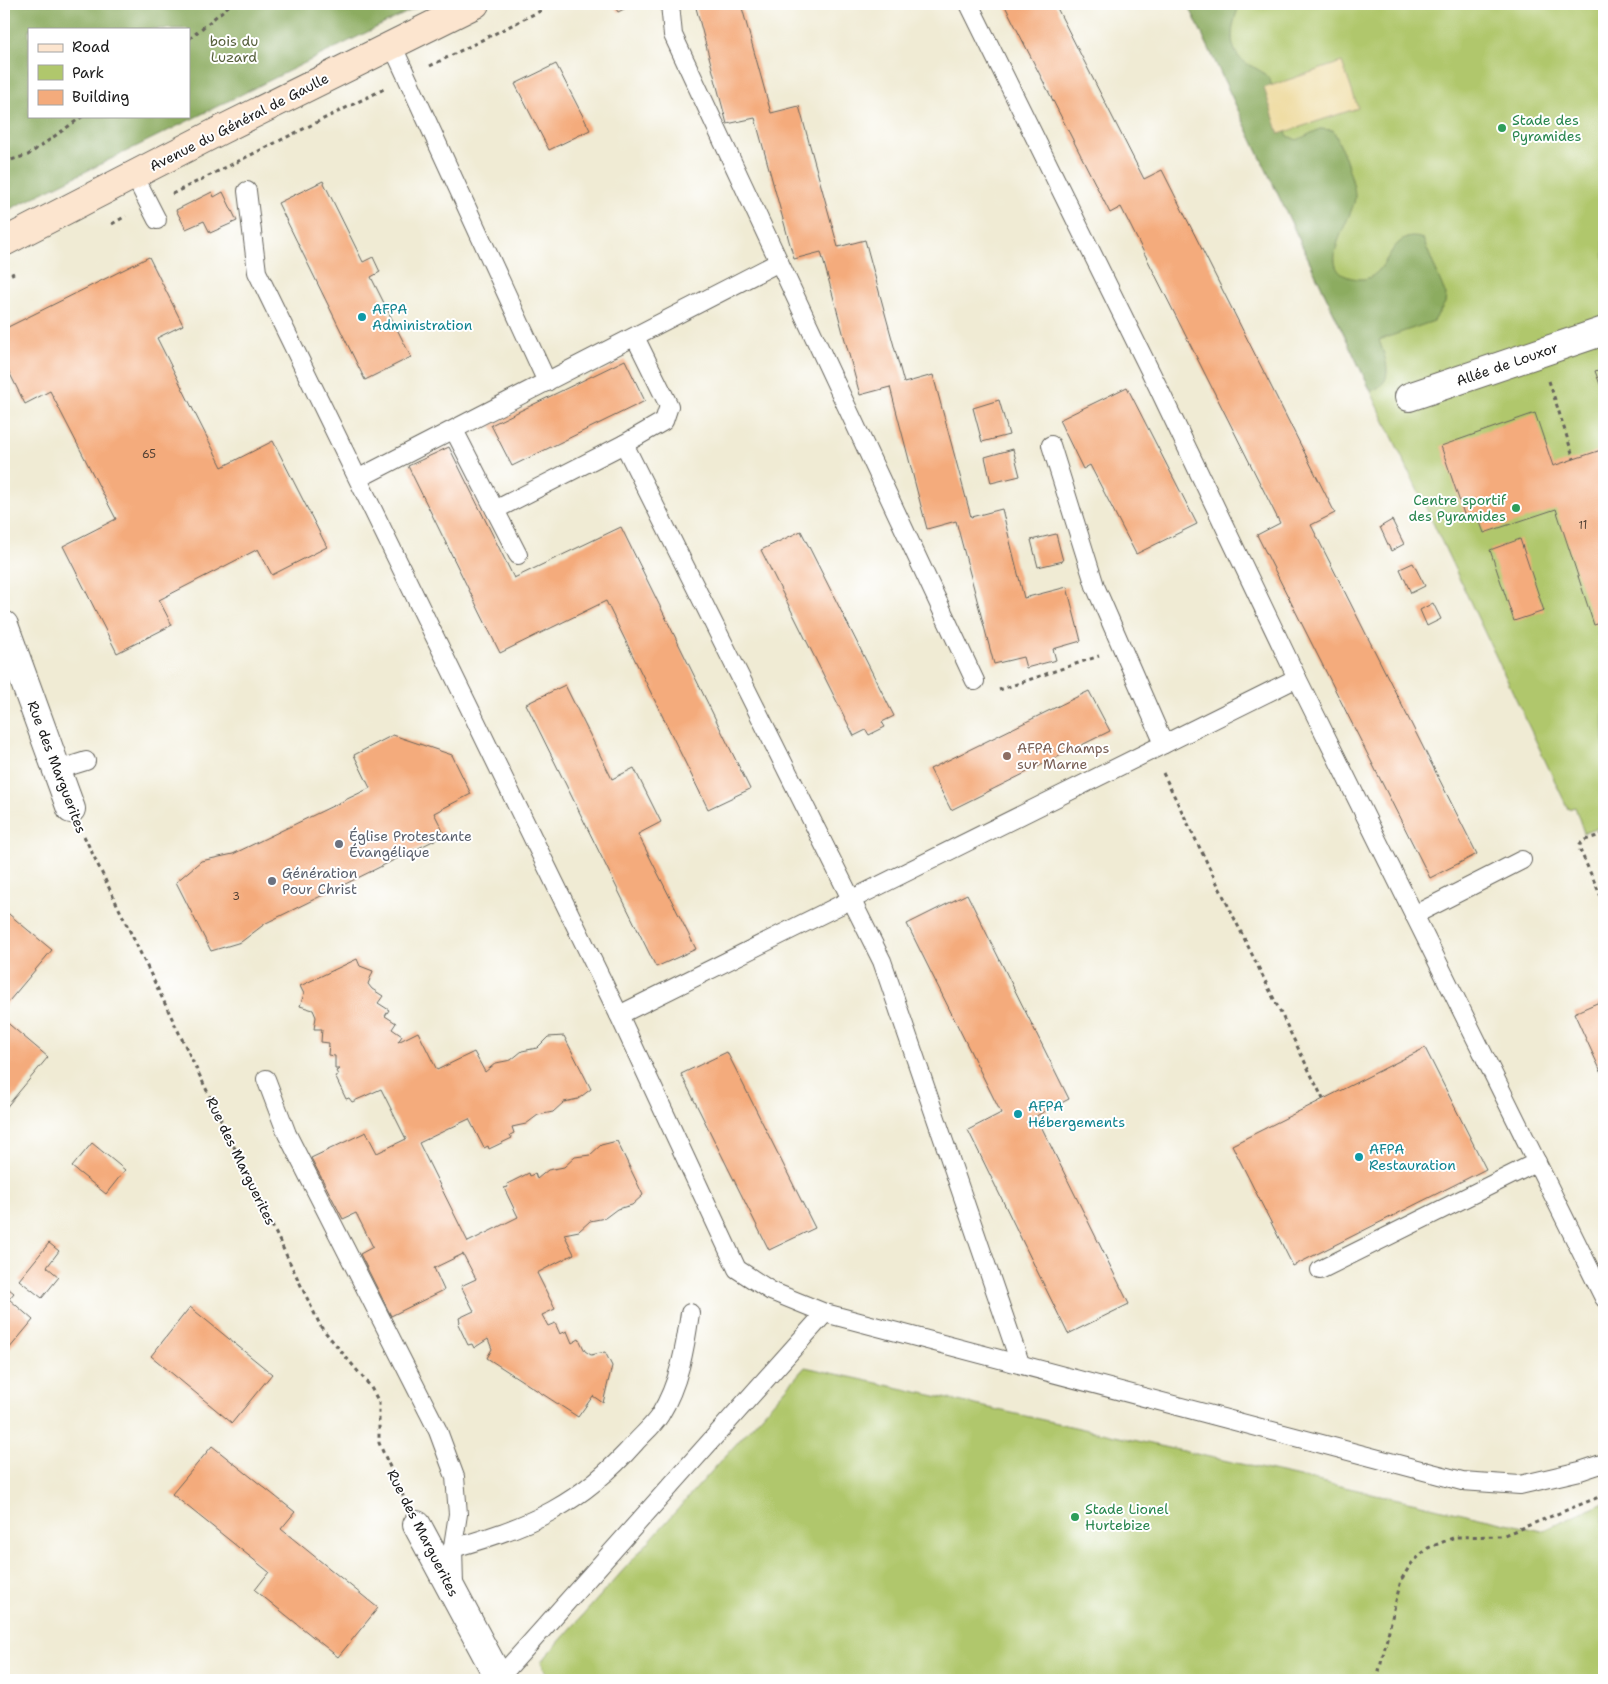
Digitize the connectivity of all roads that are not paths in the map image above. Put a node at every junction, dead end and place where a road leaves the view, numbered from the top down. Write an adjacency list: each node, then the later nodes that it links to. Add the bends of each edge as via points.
1 (475, 4): 4 (main road, Avenue du Général de Gaulle)
2 (670, 4): 9 (lane, via 673,35)
3 (969, 4): 21 (lane, via 1157,385)
4 (393, 47): 5 (main road, Avenue du Général de Gaulle); 12 (lane)
5 (134, 175): 7 (lane); 8 (main road, Avenue du Général de Gaulle)
6 (247, 191): 30 (lane, via 257,272)
7 (153, 213)
8 (4, 242)
9 (779, 262): 11 (lane); 22 (lane)
10 (1604, 331): 13 (street, Allée de Louxor)
11 (635, 337): 12 (lane); 15 (lane, via 669,406 664,420)
12 (547, 382): 14 (lane)
13 (1409, 397)
14 (454, 430): 17 (lane); 18 (lane)
15 (624, 444): 18 (lane); 28 (lane)
16 (1052, 445): 23 (lane, via 1095,586 1123,649)
17 (367, 474)
18 (495, 510): 19 (lane)
19 (518, 555)
20 (4, 625): 25 (street, Rue des Marguerites)
21 (1296, 678): 23 (lane); 29 (lane)
22 (975, 681)
23 (1158, 746): 28 (lane)
24 (86, 761): 25 (lane)
25 (57, 770): 26 (street, Rue des Marguerites)
26 (71, 809)
27 (1522, 860): 29 (lane)
28 (852, 899): 30 (lane); 37 (lane, via 882,961)
29 (1414, 915): 32 (lane)
30 (619, 1015): 36 (lane, via 737,1269 771,1292)
31 (266, 1079): 40 (lane, via 288,1134 438,1432 455,1477 458,1514)
32 (1537, 1162): 33 (lane); 34 (lane)
33 (1320, 1270)
34 (1604, 1298)
35 (690, 1313): 40 (lane, via 679,1374 660,1416 618,1463 593,1486 547,1515)
36 (826, 1313): 37 (lane); 42 (lane)
37 (1020, 1363): 38 (lane, via 1462,1481 1520,1485 1580,1472)
38 (1604, 1463)
39 (417, 1525): 41 (street, Rue des Marguerites)
40 (453, 1548): 41 (lane)
41 (454, 1594): 42 (street, Rue des Marguerites)
42 (500, 1679)

